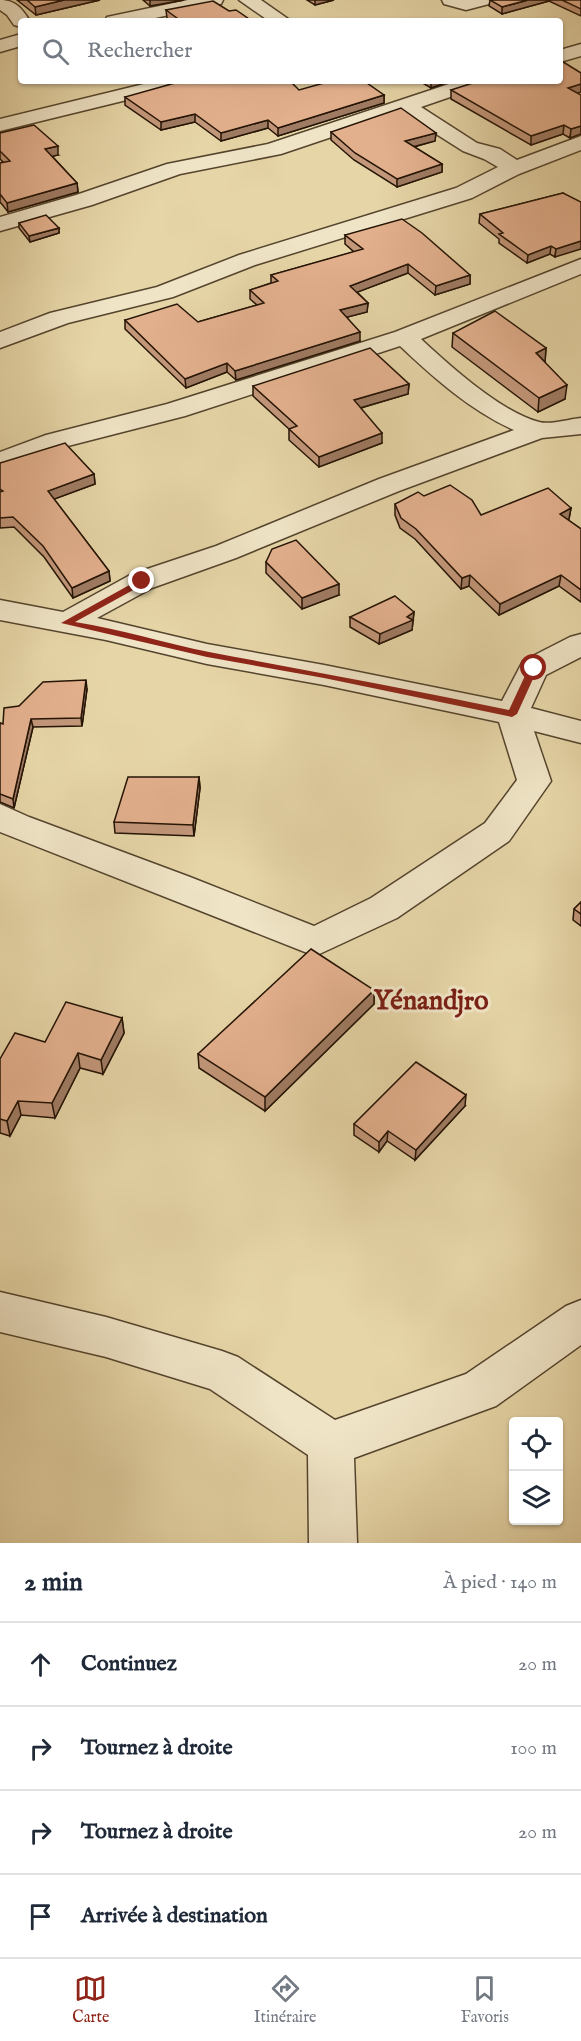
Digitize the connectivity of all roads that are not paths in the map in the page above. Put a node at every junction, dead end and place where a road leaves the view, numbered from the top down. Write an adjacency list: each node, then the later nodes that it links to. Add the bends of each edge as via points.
1 (214, 0): 6 (street)
2 (248, 0): 7 (street)
3 (466, 1): 8 (street, via 480,14)
4 (0, 2): 5 (street)
5 (19, 18)
6 (128, 18)
7 (277, 18)
8 (479, 18)
9 (18, 41): 10 (street)
10 (0, 46)
11 (581, 50): 12 (street)
12 (563, 55)
13 (81, 84): 16 (street)
14 (168, 84): 16 (street)
15 (468, 84): 17 (street)
16 (92, 102): 18 (street)
17 (405, 105): 20 (street, via 470,147); 21 (street, via 273,149 175,169)
18 (0, 125)
19 (581, 142): 20 (street)
20 (515, 168): 24 (street, via 464,193 247,260 165,292 59,318)
21 (0, 224)
22 (581, 266): 23 (street)
23 (404, 337): 26 (street, via 449,379 510,421); 27 (street)
24 (0, 341)
25 (581, 426): 26 (street)
26 (538, 431): 29 (street, via 142,581)
27 (0, 461)
28 (0, 610): 29 (street)
29 (66, 623): 31 (street)
30 (581, 644): 31 (street, via 534,668)
31 (512, 714): 32 (street); 33 (street, via 534,781 497,832 384,908 315,942 16,826)
32 (581, 732)
33 (0, 816)
34 (0, 1312): 36 (street, via 106,1337 222,1372)
35 (581, 1320): 36 (street, via 480,1391)
36 (331, 1444): 37 (street)
37 (333, 1543)

